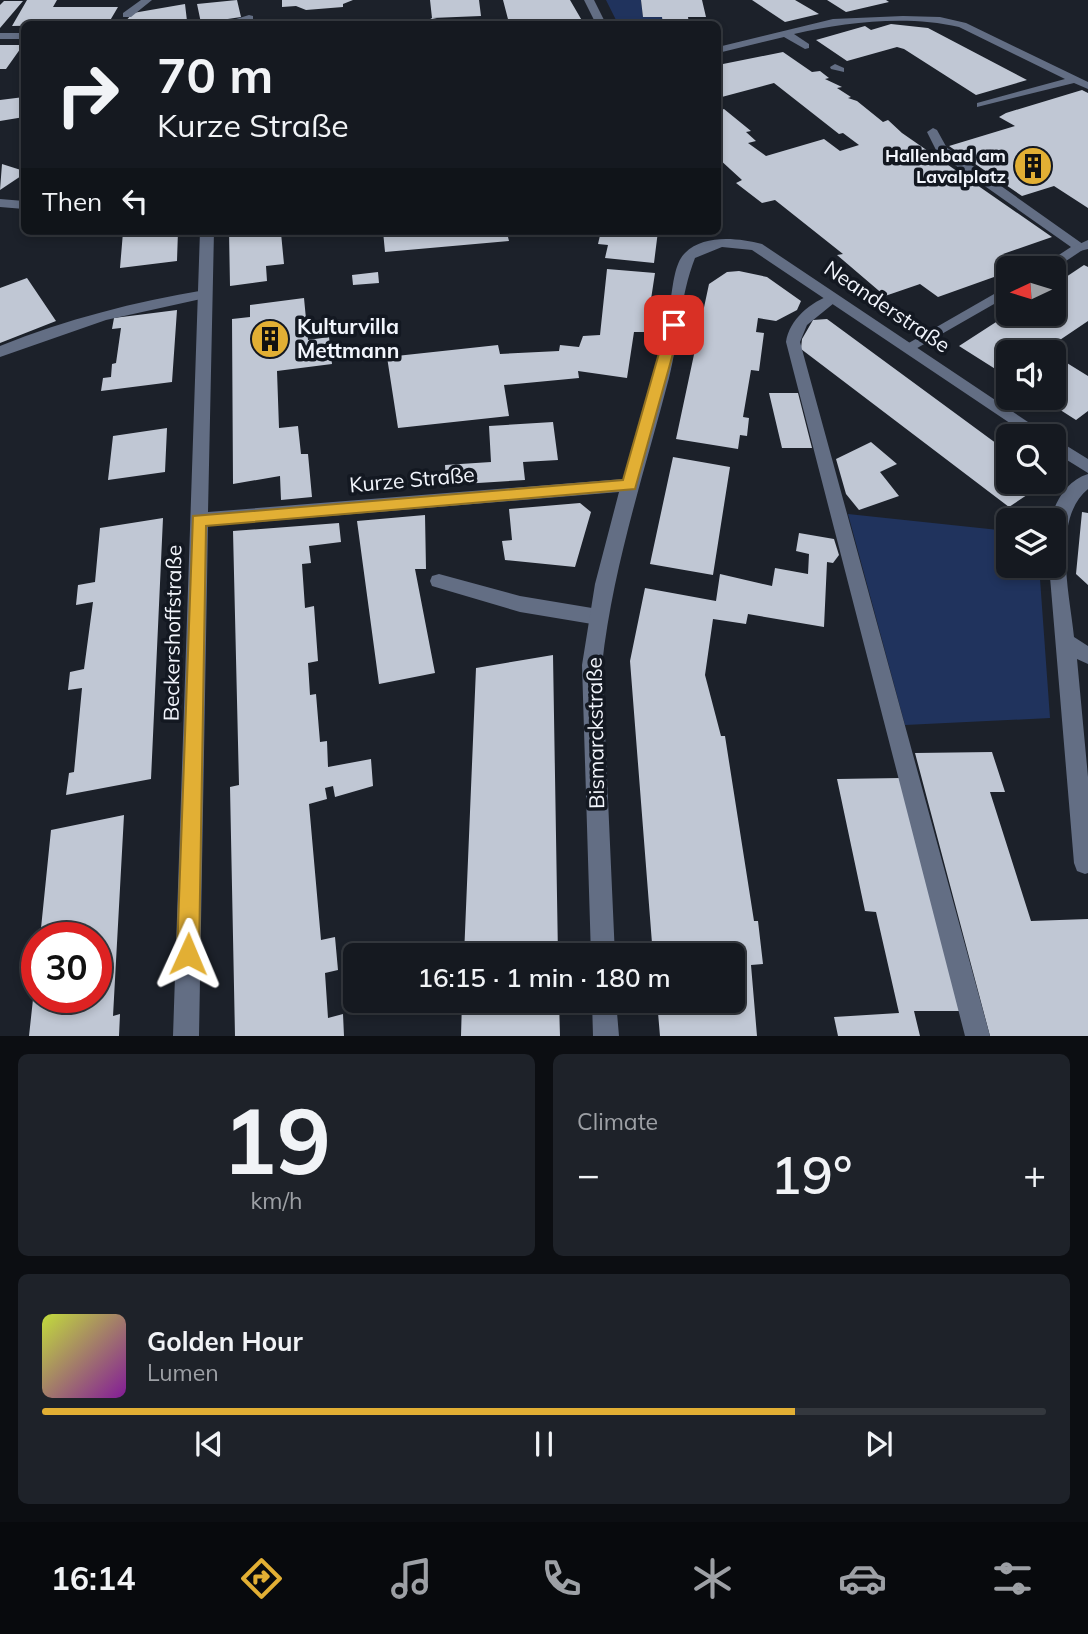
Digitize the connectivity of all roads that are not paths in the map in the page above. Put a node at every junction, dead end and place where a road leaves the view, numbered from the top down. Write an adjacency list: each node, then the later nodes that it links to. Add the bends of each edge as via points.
1 (147, 0): 4 (street)
2 (589, 0): 7 (street)
3 (887, 9): 8 (street)
4 (127, 15)
5 (249, 18): 6 (street)
6 (237, 21)
7 (600, 21)
8 (824, 24): 9 (street); 14 (street, via 940,20 962,25)
9 (785, 33): 12 (street); 13 (street)
10 (0, 36): 11 (street)
11 (21, 36)
12 (805, 46)
13 (721, 49)
14 (1073, 80): 15 (street); 16 (street)
15 (1088, 86)
16 (981, 106)
17 (933, 132): 22 (street, via 942,150)
18 (0, 203): 19 (street)
19 (21, 205)
20 (207, 235): 24 (street, Beckershoffstraße)
21 (710, 238): 26 (street, Neanderstraße, via 757,247); 33 (street, Bismarckstraße, via 686,263 670,344)
22 (1084, 246): 23 (street)
23 (1066, 256)
24 (205, 294): 28 (street, via 123,308 61,326); 34 (street, Beckershoffstraße)
25 (996, 297): 27 (street)
26 (832, 299): 27 (street, Neanderstraße); 44 (street, via 805,317 793,342)
27 (907, 348): 29 (street, Neanderstraße)
28 (0, 352)
29 (1023, 424)
30 (1066, 452): 31 (street)
31 (1088, 467)
32 (1088, 480): 37 (street, via 1067,495 1059,517 1057,550)
33 (630, 485): 34 (street, Kurze Straße); 36 (street, Bismarckstraße)
34 (198, 520): 42 (street, Beckershoffstraße)
35 (439, 581): 36 (street, via 520,604)
36 (598, 617): 40 (street, Bismarckstraße, via 592,665)
37 (1065, 640): 38 (street); 39 (street)
38 (1088, 656)
39 (1085, 863)
40 (603, 943)
41 (605, 1013): 43 (street)
42 (186, 1035)
43 (606, 1035)
44 (978, 1035)

